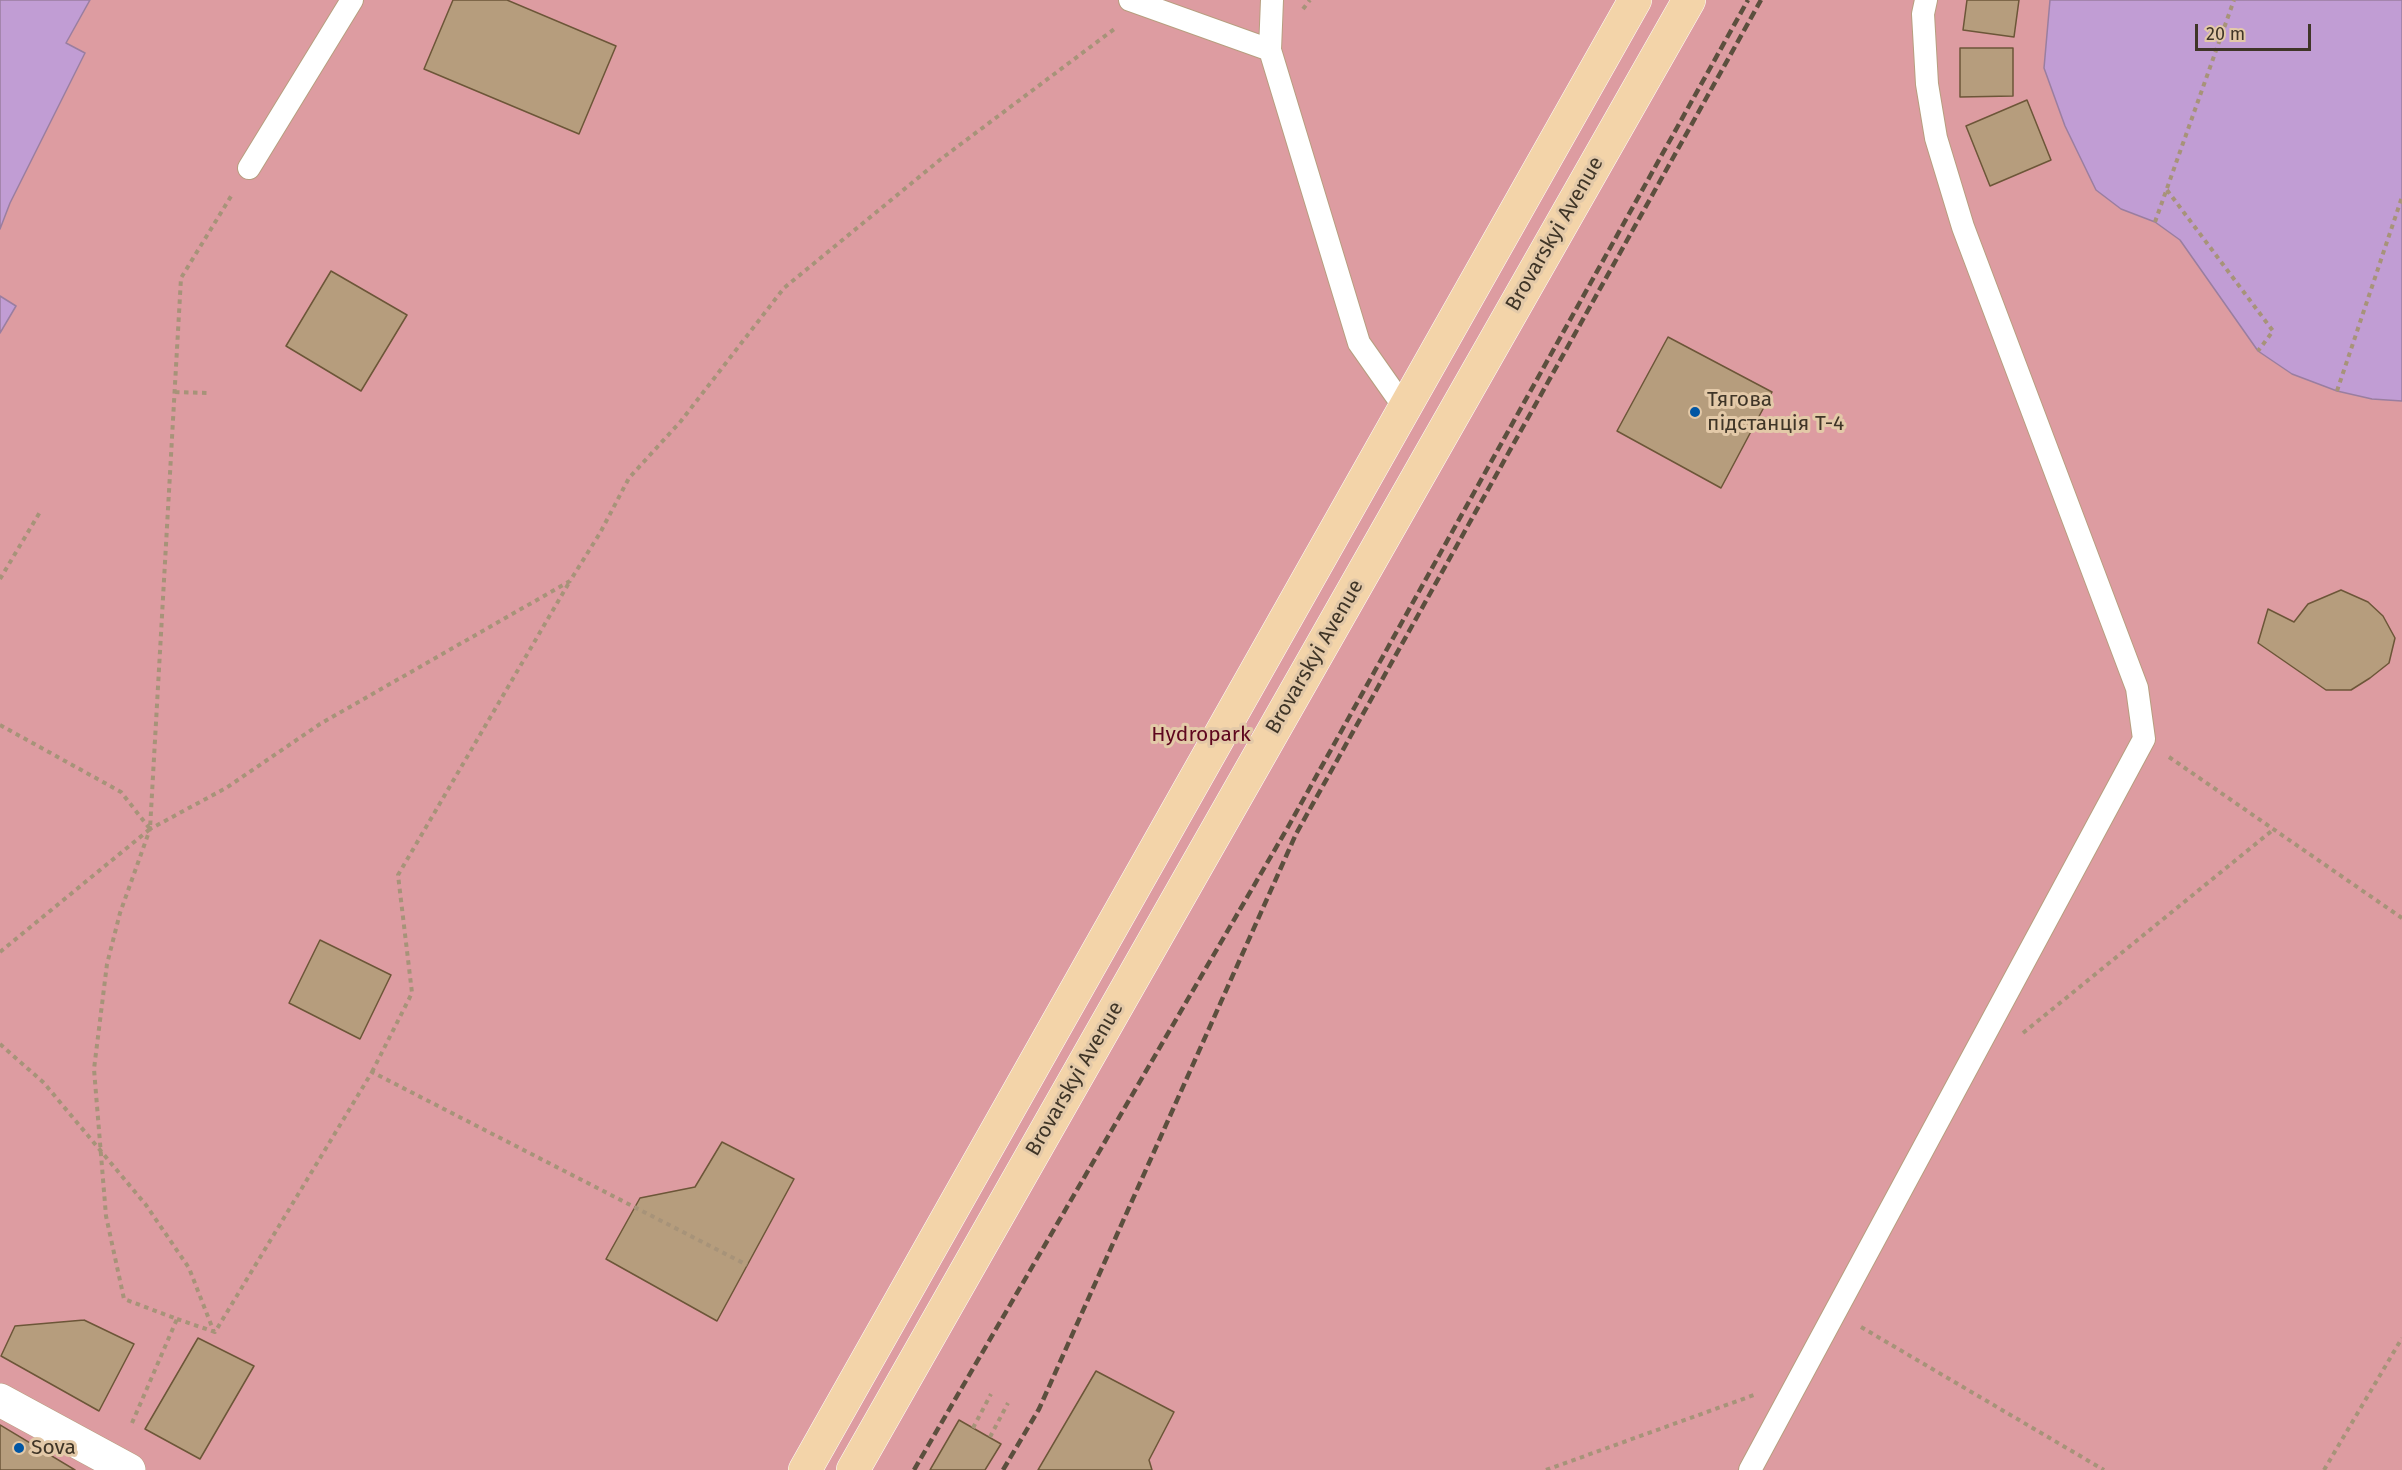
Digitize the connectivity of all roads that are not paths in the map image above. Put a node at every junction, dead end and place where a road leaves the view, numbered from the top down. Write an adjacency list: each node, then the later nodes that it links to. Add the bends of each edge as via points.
1 (352, 0): 8 (lane)
2 (1272, 0): 7 (lane)
3 (1635, 0): 9 (main road, Brovarskyi Avenue)
4 (1689, 0): 13 (main road, Brovarskyi Avenue)
5 (1926, 0): 14 (lane, via 1923,14 1927,84 1936,138 1963,227 2137,688 2144,739)
6 (1137, 3): 7 (lane)
7 (1270, 50): 9 (lane, via 1359,343)
8 (249, 168)
9 (1404, 407): 12 (main road, Brovarskyi Avenue)
10 (0, 1400): 11 (street)
11 (129, 1470)
12 (805, 1470)
13 (853, 1470)
14 (1750, 1470)

